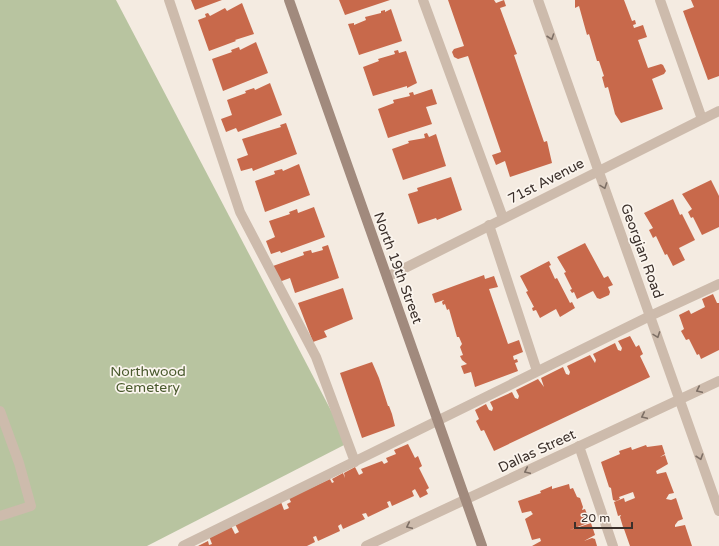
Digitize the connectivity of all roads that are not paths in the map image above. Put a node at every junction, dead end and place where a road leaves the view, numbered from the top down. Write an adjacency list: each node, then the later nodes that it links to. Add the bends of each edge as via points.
1 (168, 0): 20 (street, via 240,212 316,357)
2 (289, 0): 11 (street, North 19th Street)
3 (423, 0): 9 (street)
4 (538, 0): 8 (street, Georgian Road, one-way to 8)
5 (660, 0): 7 (street)
6 (719, 111): 7 (street, 71st Avenue)
7 (702, 119): 8 (street, 71st Avenue)
8 (598, 170): 9 (street, 71st Avenue); 13 (street, Georgian Road, one-way to 13)
9 (504, 218): 10 (street, 71st Avenue)
10 (489, 225): 11 (street, 71st Avenue); 14 (street)
11 (386, 277): 18 (street, North 19th Street)
12 (719, 284): 13 (street)
13 (650, 316): 14 (street); 16 (street, Georgian Road, one-way to 16)
14 (537, 372): 18 (street)
15 (719, 381): 16 (street, Dallas Street, one-way to 16)
16 (680, 399): 19 (street, Dallas Street, one-way to 19); 22 (street, Georgian Road, one-way to 22)
17 (0, 411): 23 (street, via 31,506)
18 (438, 420): 20 (street); 21 (street, North 19th Street)
19 (579, 446): 21 (street, Dallas Street, one-way to 21); 27 (street)
20 (354, 462): 25 (street)
21 (466, 500): 24 (street, Dallas Street, one-way to 24); 26 (street, North 19th Street)
22 (719, 511)
23 (0, 516)
24 (369, 545)
25 (183, 546)
26 (482, 546)
27 (613, 546)

